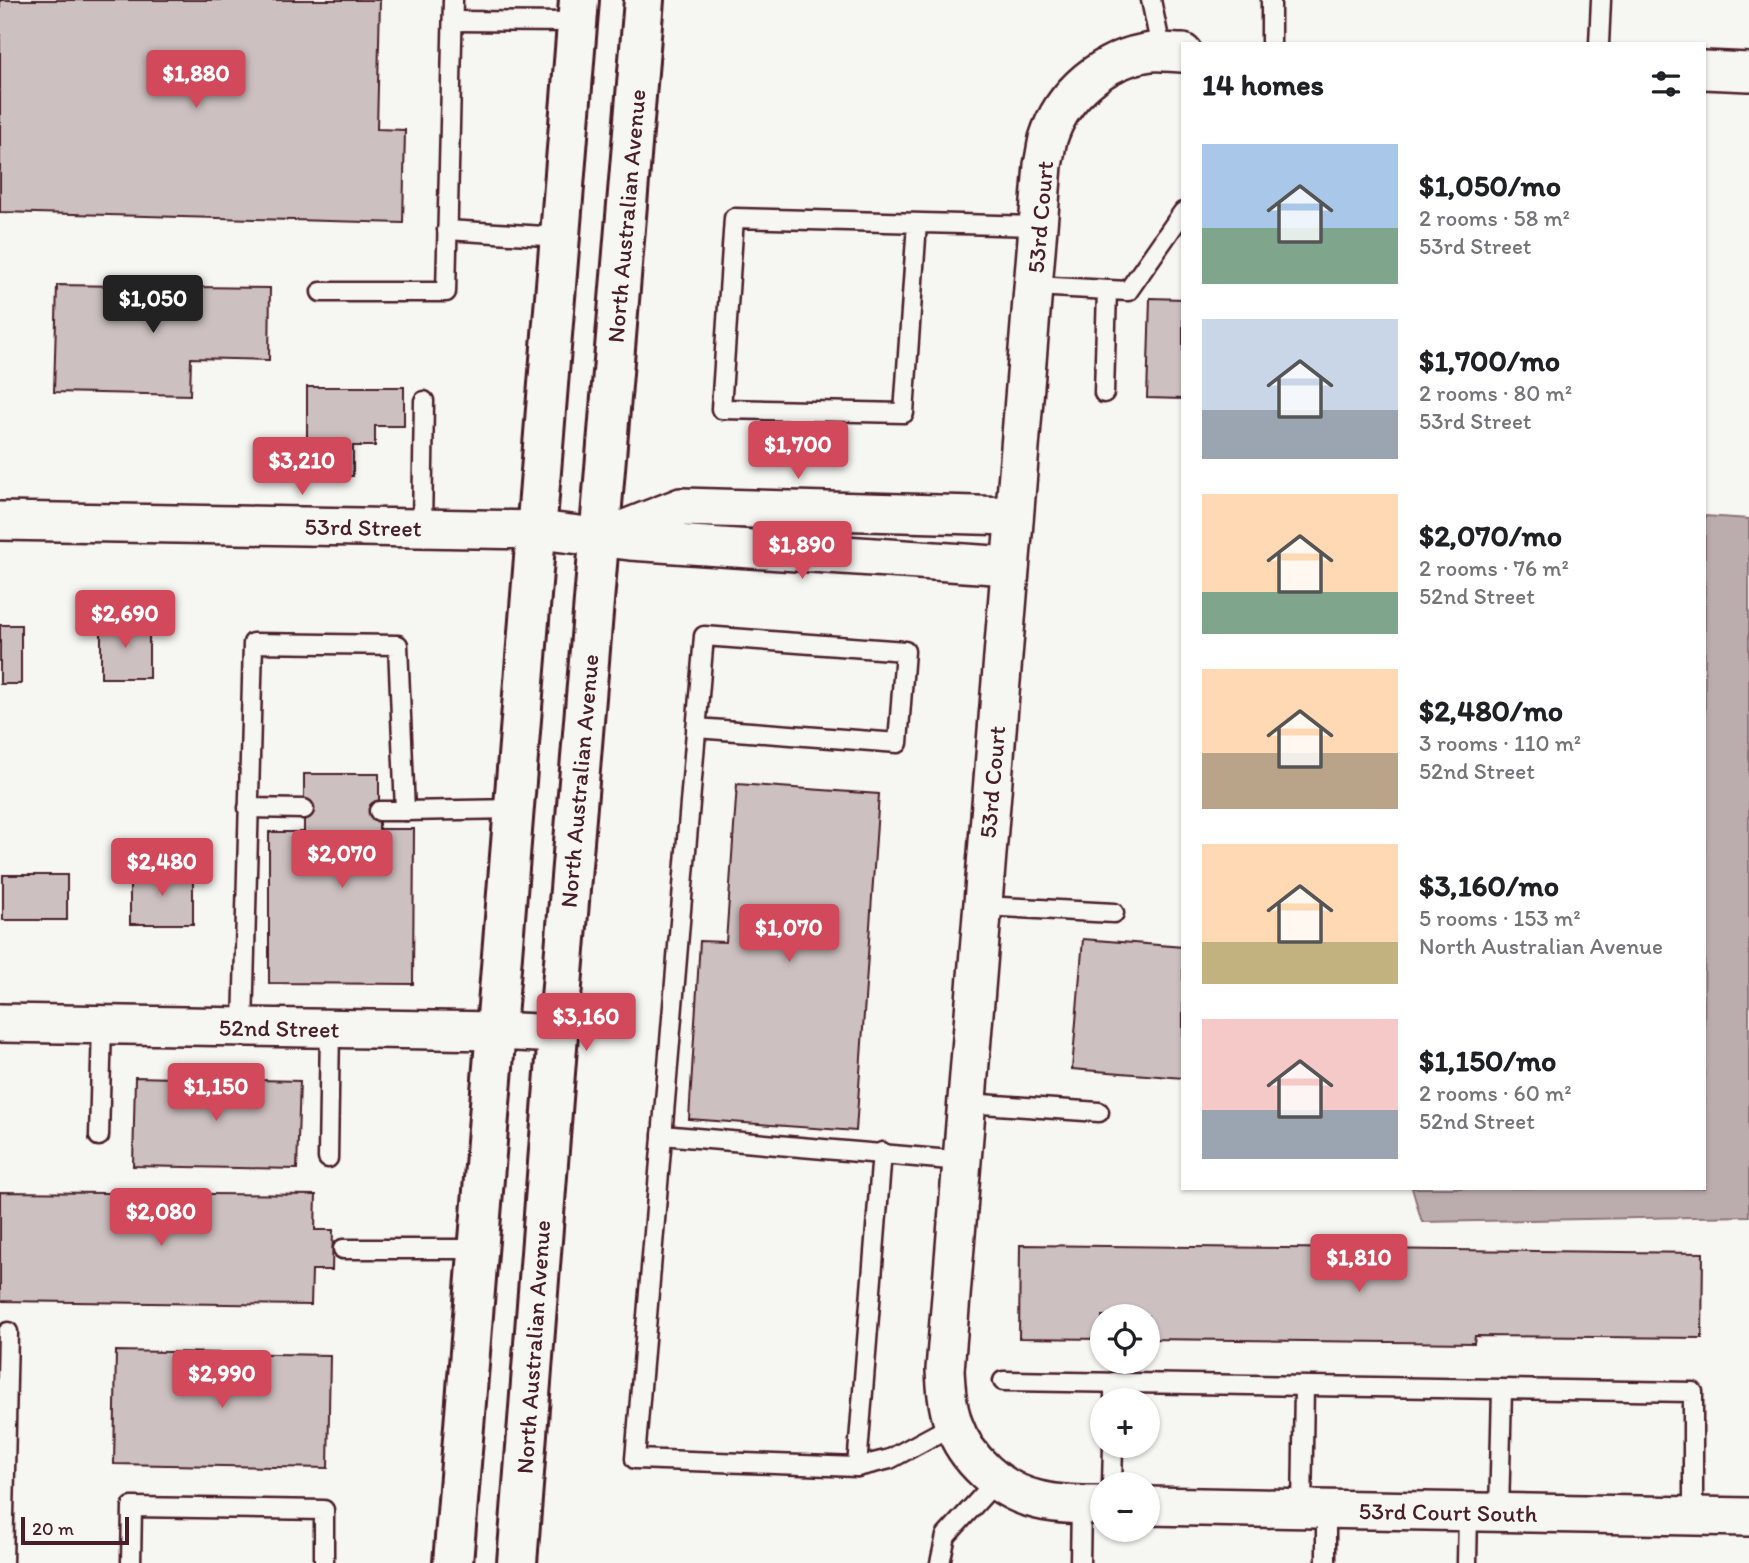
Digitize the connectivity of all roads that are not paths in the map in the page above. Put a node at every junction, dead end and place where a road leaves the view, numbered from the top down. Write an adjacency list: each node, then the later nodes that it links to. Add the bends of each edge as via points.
1 (453, 0): 7 (lane)
2 (644, 0): 27 (main road, North Australian Avenue)
3 (1151, 0): 10 (lane)
4 (1271, 0): 8 (lane)
5 (1601, 0): 9 (lane)
6 (579, 11): 7 (lane); 17 (main road)
7 (453, 21): 16 (lane)
8 (1270, 42)
9 (1599, 42)
10 (1172, 53): 15 (street, 53rd Court, via 1124,59 1077,90 1048,139)
11 (1706, 70): 12 (street)
12 (1749, 72)
13 (1181, 215): 19 (lane, via 1128,291)
14 (917, 223): 14 (lane, via 734,218 721,409 904,414); 15 (lane)
15 (1038, 226): 18 (street, 53rd Court)
16 (447, 230): 17 (lane); 20 (lane, via 446,292)
17 (561, 237): 26 (main road)
18 (1034, 286): 19 (lane); 23 (street, 53rd Court)
19 (1107, 290): 21 (lane)
20 (321, 292)
21 (1104, 393)
22 (424, 401): 25 (lane)
23 (1013, 516): 27 (street, 53rd Street, via 681,507); 28 (street, 53rd Court)
24 (0, 521): 25 (street, 53rd Street)
25 (422, 528): 26 (street, 53rd Street)
26 (538, 530): 27 (street, 53rd Street); 32 (main road)
27 (599, 539): 28 (street, 53rd Street); 42 (main road, North Australian Avenue)
28 (1010, 566): 35 (street, 53rd Court)
29 (696, 728): 29 (lane, via 704,636 905,651 898,743); 45 (lane)
30 (248, 808): 31 (lane); 34 (lane, via 253,643 398,645); 39 (lane)
31 (304, 809)
32 (515, 809): 34 (lane); 41 (main road)
33 (379, 811): 34 (lane)
34 (405, 811)
35 (982, 906): 36 (lane); 43 (street, 53rd Court)
36 (1114, 913)
37 (0, 1023): 38 (street, 52nd Street)
38 (102, 1025): 39 (street, 52nd Street); 46 (lane)
39 (243, 1027): 40 (street, 52nd Street)
40 (330, 1028): 41 (street, 52nd Street); 48 (lane)
41 (497, 1031): 42 (street, 52nd Street); 51 (main road)
42 (558, 1034): 72 (main road, North Australian Avenue)
43 (967, 1103): 44 (lane); 49 (street, 53rd Court)
44 (1099, 1112)
45 (662, 1135): 47 (lane); 59 (lane, via 635,1459)
46 (99, 1136)
47 (882, 1152): 49 (lane); 59 (lane)
48 (328, 1158)
49 (962, 1161): 58 (street, 53rd Court, via 945,1370)
50 (343, 1249): 51 (lane)
51 (479, 1249): 71 (main road)
52 (8, 1332): 68 (lane)
53 (1003, 1381): 55 (lane)
54 (1304, 1387): 56 (lane); 57 (lane); 63 (lane)
55 (1090, 1389)
56 (1160, 1390)
57 (1502, 1390): 64 (lane); 66 (lane, via 1693,1392)
58 (953, 1425): 59 (lane, via 890,1459); 60 (street, 53rd Court, via 967,1451)
59 (858, 1466)
60 (991, 1476): 61 (street, via 1035,1500); 73 (lane, via 946,1536)
61 (1090, 1505)
62 (1160, 1506): 63 (street, 53rd Court South)
63 (1314, 1509): 64 (street, 53rd Court South); 75 (lane)
64 (1484, 1512): 66 (street, 53rd Court South); 76 (lane)
65 (1090, 1515): 74 (lane)
66 (1693, 1516): 67 (street, 53rd Court South)
67 (1749, 1517)
68 (3, 1563)
69 (131, 1563): 70 (lane, via 132,1507 324,1510)
70 (324, 1563)
71 (453, 1563)
72 (517, 1563)
73 (940, 1563)
74 (1080, 1563)
75 (1326, 1563)
76 (1467, 1563)

